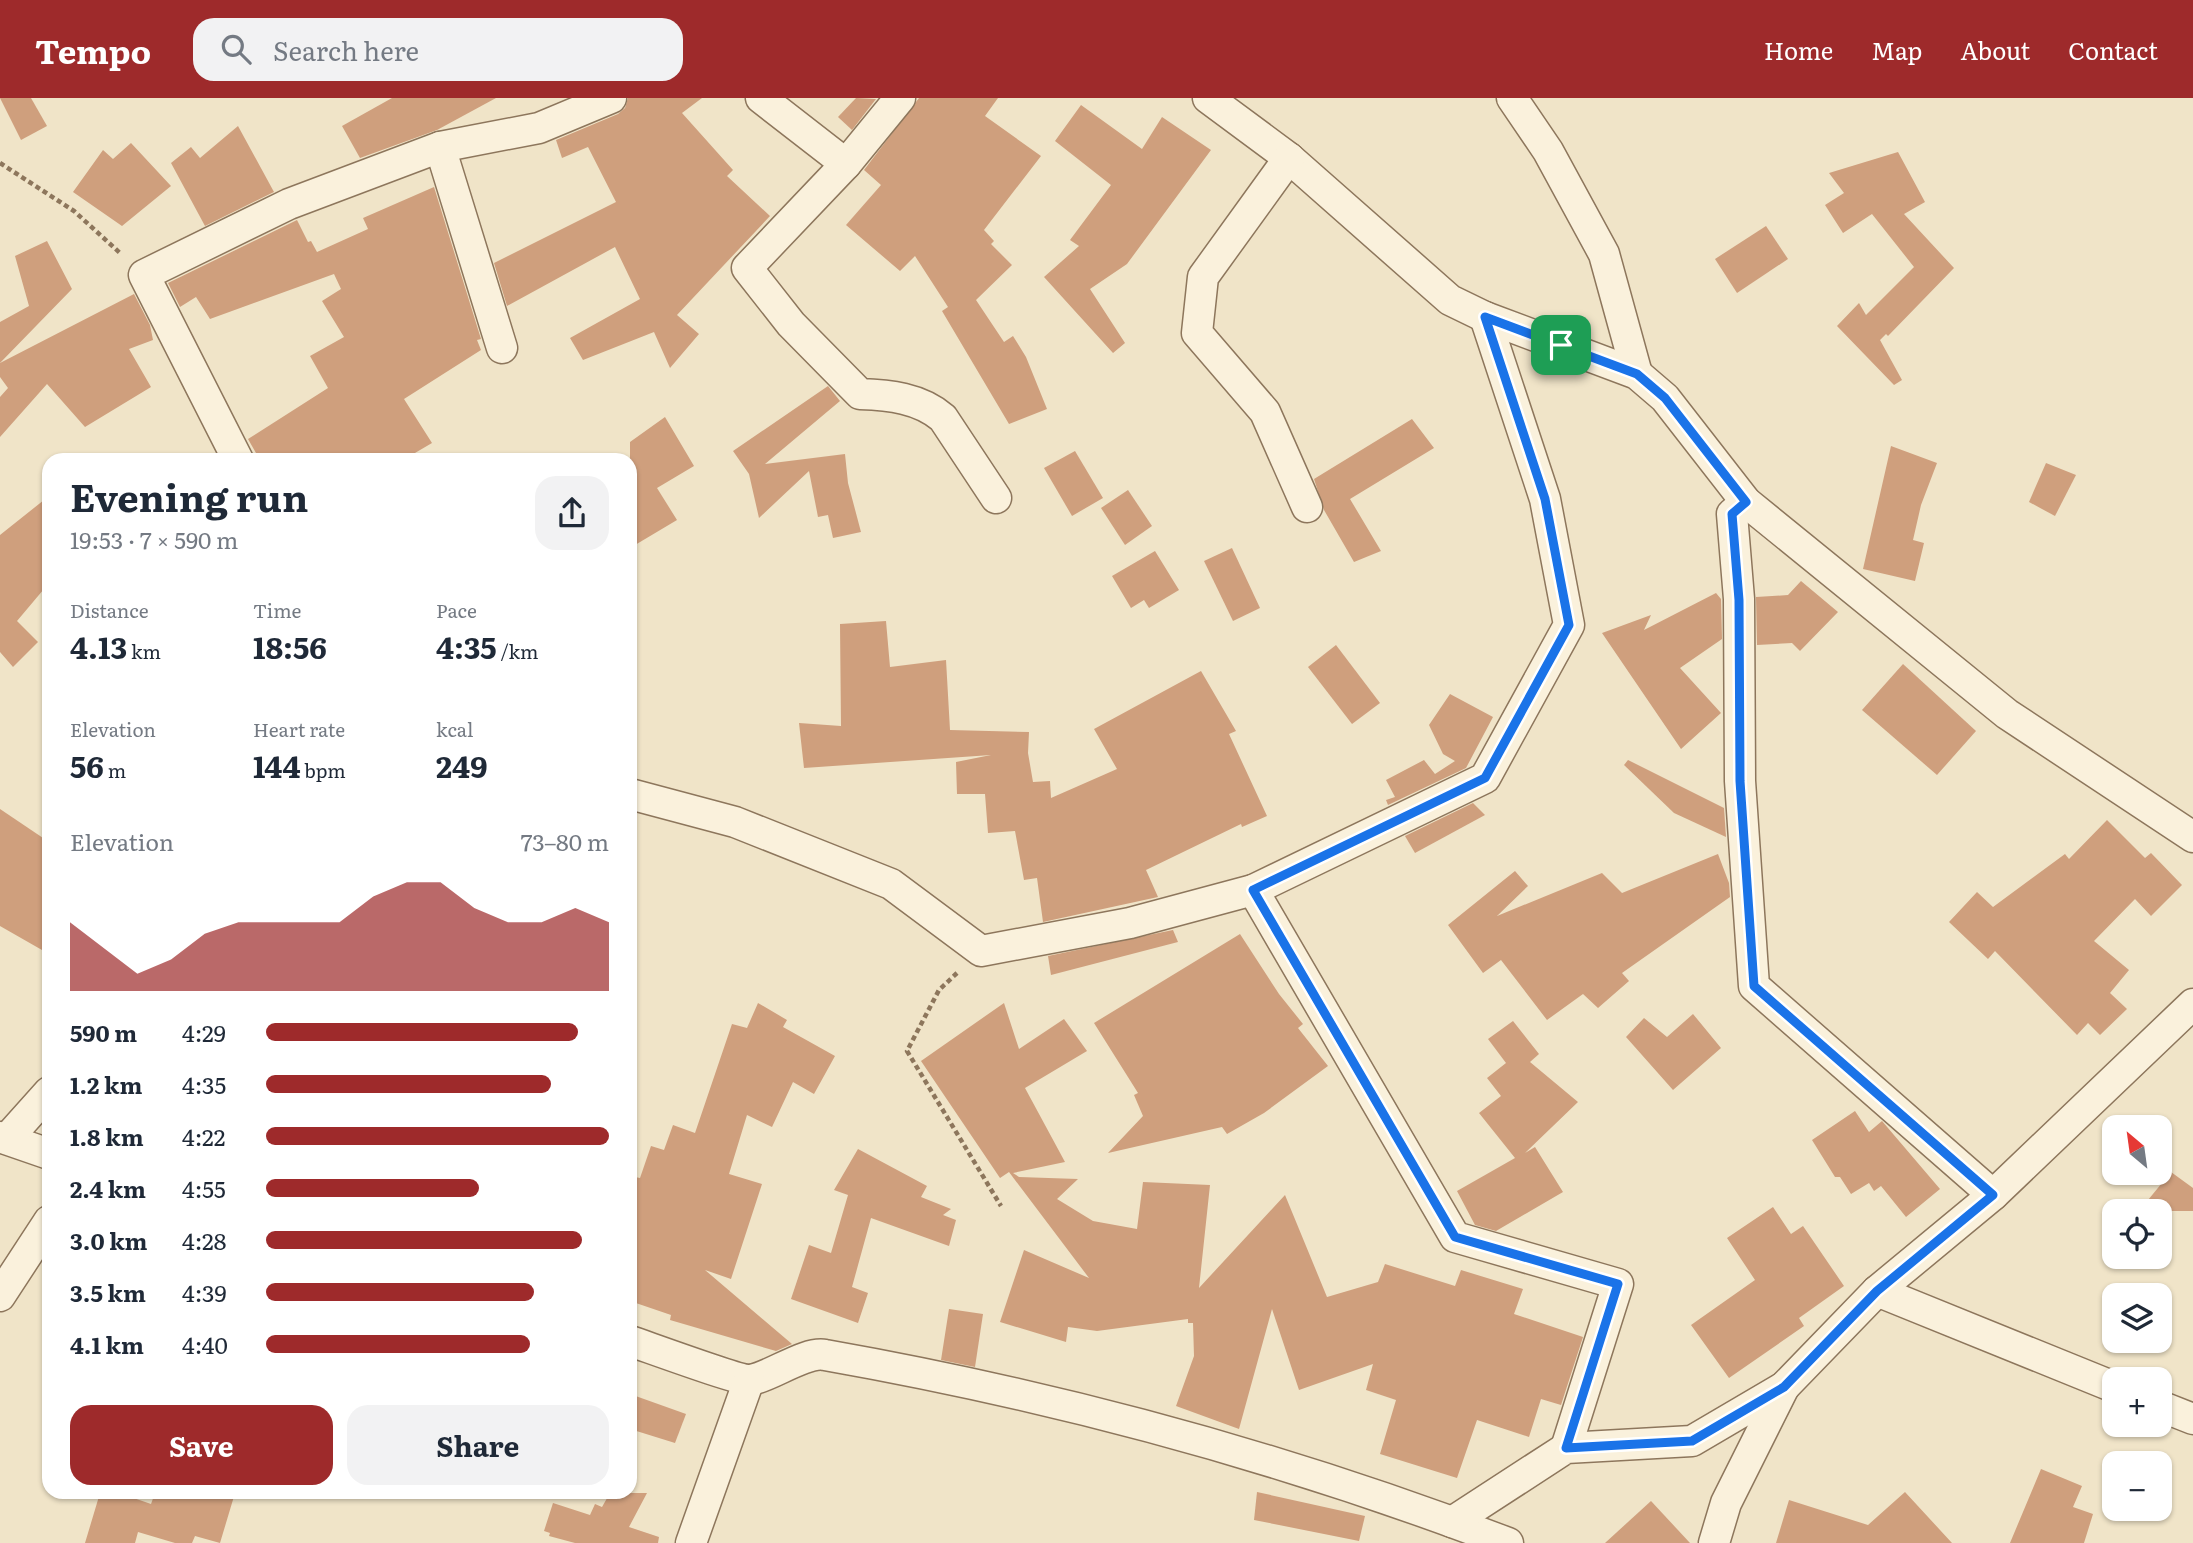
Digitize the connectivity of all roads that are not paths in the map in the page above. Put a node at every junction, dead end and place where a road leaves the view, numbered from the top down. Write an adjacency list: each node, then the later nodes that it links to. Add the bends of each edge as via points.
1 (611, 98): 6 (street, via 539,128)
2 (761, 98): 8 (street)
3 (900, 98): 8 (street)
4 (1208, 98): 7 (street)
5 (1512, 98): 11 (street, via 1548,150 1604,254)
6 (440, 147): 10 (street); 12 (street, via 289,204 144,275)
7 (1289, 158): 9 (street, via 1450,300); 15 (street, via 1203,277 1197,333 1265,412)
8 (846, 164): 13 (street, via 747,268 791,324 860,394 889,394 932,409 943,418)
9 (1485, 317): 11 (street); 18 (street, via 1545,499 1569,625 1485,778)
10 (502, 348)
11 (1637, 374): 14 (street, via 1665,398)
12 (234, 453)
13 (996, 498)
14 (1746, 502): 17 (street, via 2007,714); 23 (street, via 1732,514 1739,600 1740,781 1754,986)
15 (1307, 507)
16 (637, 796): 18 (street, via 735,822 891,884 981,951 1130,923)
17 (2193, 837)
18 (1253, 890): 33 (street, via 1455,1237 1618,1284)
19 (2193, 1004): 23 (street)
20 (42, 1098): 21 (street)
21 (3, 1138): 22 (street)
22 (42, 1152)
23 (1993, 1195): 25 (street)
24 (42, 1232): 26 (street)
25 (1877, 1291): 29 (street); 30 (street)
26 (0, 1296)
27 (637, 1343): 28 (street)
28 (748, 1380): 34 (street, via 821,1354 1049,1403 1240,1454); 35 (street)
29 (2102, 1382)
30 (1784, 1387): 33 (street, via 1692,1441); 37 (street, via 1726,1503)
31 (2172, 1411): 32 (street)
32 (2193, 1419)
33 (1566, 1448): 34 (street)
34 (1452, 1522): 36 (street)
35 (691, 1543)
36 (1508, 1543)
37 (1714, 1543)

